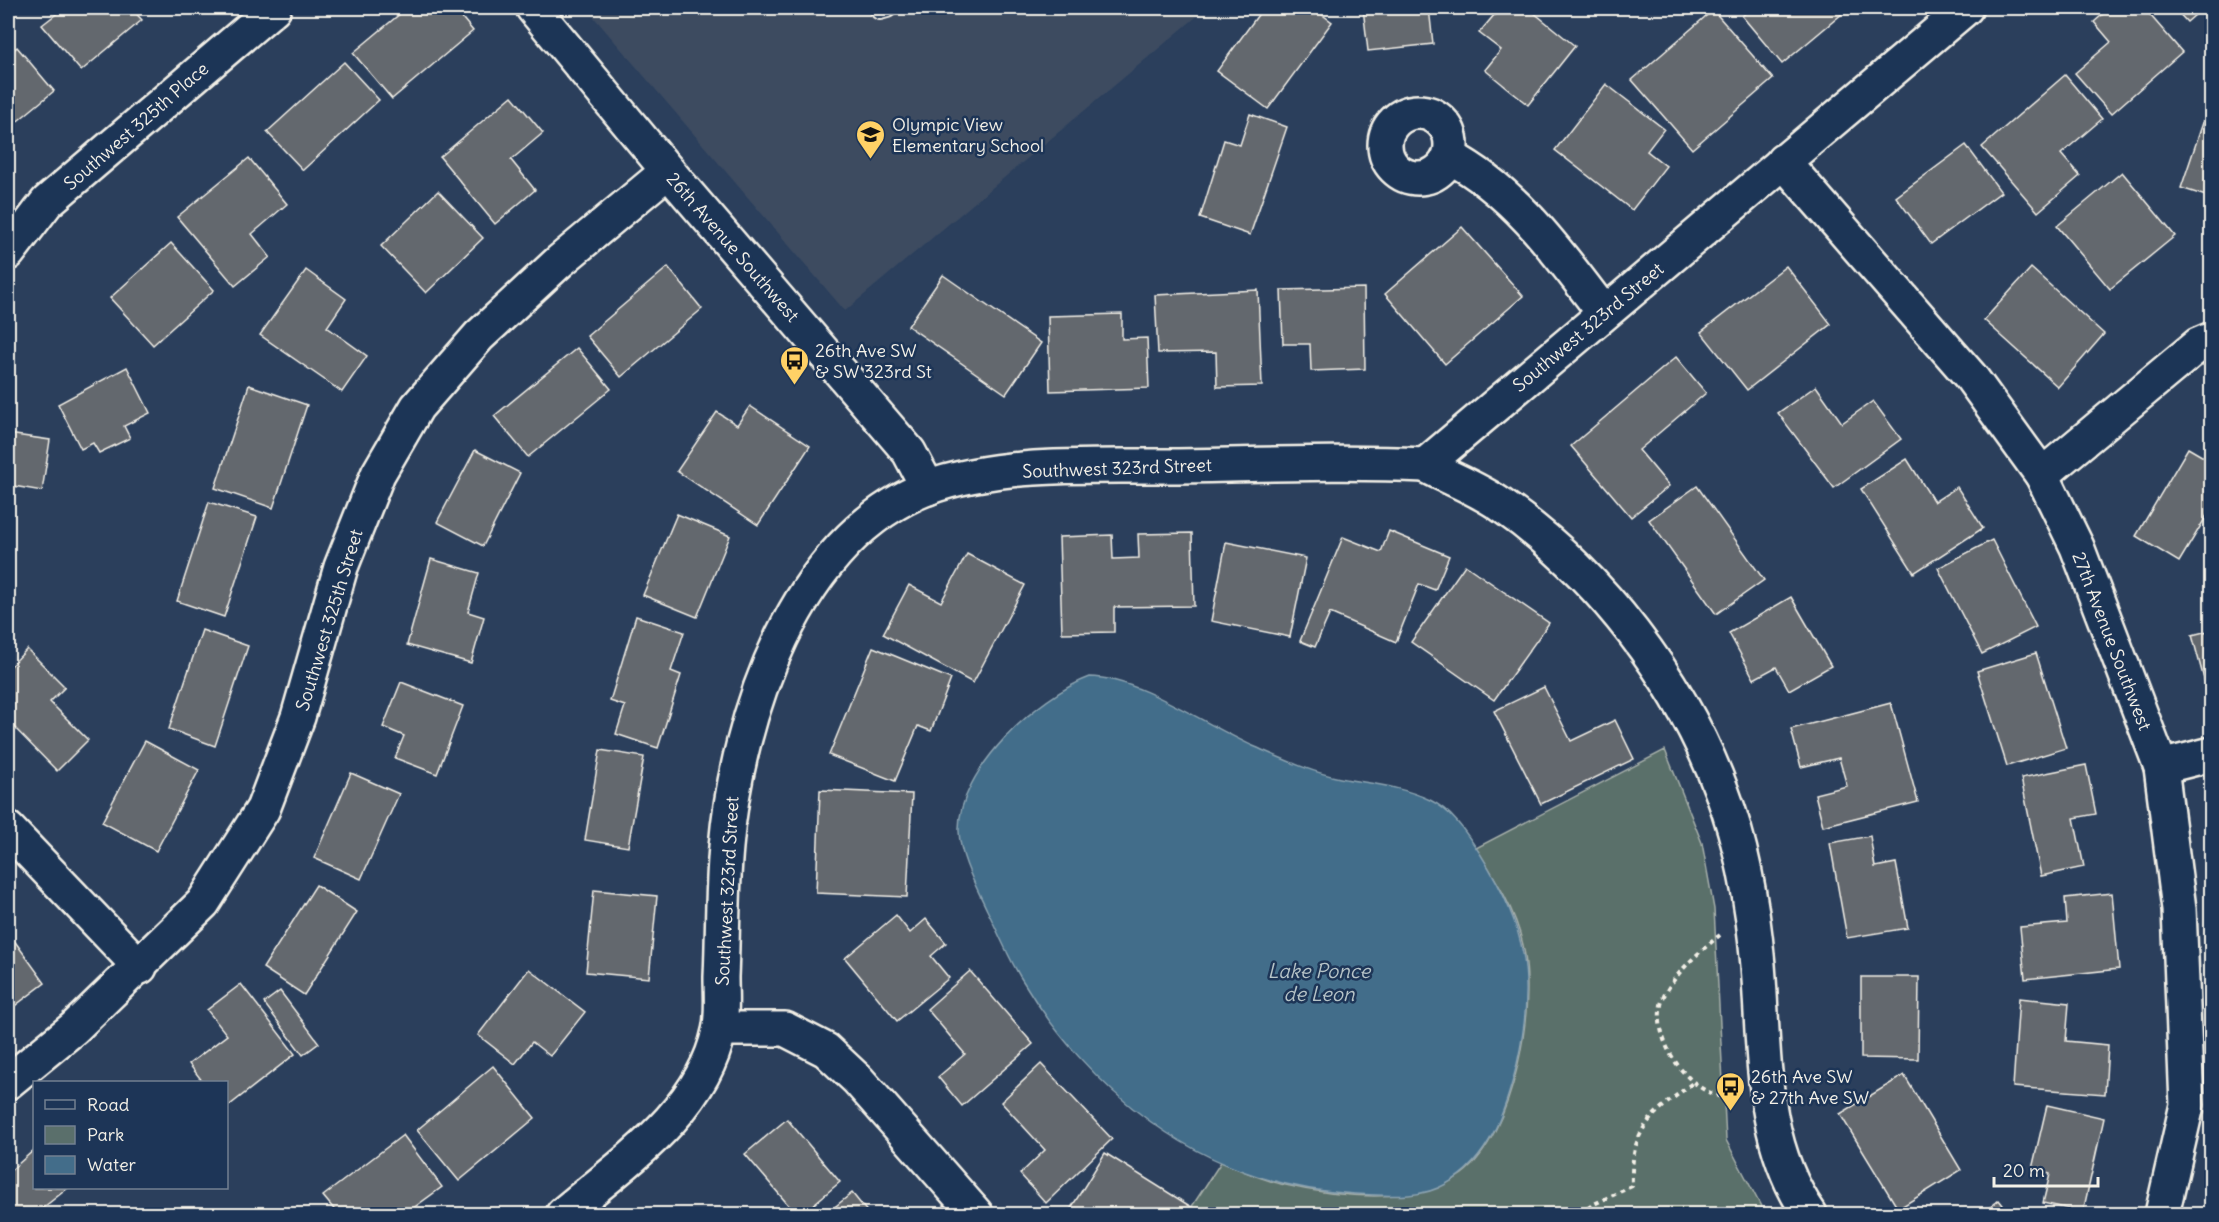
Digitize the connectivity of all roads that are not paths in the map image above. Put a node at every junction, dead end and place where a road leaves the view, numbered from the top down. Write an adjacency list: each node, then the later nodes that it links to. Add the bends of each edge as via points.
1 (274, 8): 9 (street, Southwest 325th Place, via 47,202)
2 (533, 8): 8 (street, 26th Avenue Southwest)
3 (879, 8): 4 (lane)
4 (887, 8)
5 (1966, 8): 7 (street, Southwest 323rd Street)
6 (1450, 157): 10 (street, via 1490,183 1533,224)
7 (1783, 161): 10 (street, Southwest 323rd Street); 13 (street, 27th Avenue Southwest, via 1971,377)
8 (668, 171): 14 (street, 26th Avenue Southwest, via 909,452); 18 (street, Southwest 325th Street, via 560,261 479,336 417,406 378,474 341,567 298,717 263,809 203,903)
9 (8, 253)
10 (1604, 313): 12 (street, Southwest 323rd Street)
11 (2207, 335): 13 (street)
12 (1425, 465): 14 (street, Southwest 323rd Street, via 1317,462 1048,467 983,475); 24 (street, via 1499,503 1543,537 1618,615 1679,702 1722,792 1740,848 1752,911 1769,1108 1786,1175)
13 (2042, 475): 16 (street, 27th Avenue Southwest, via 2077,547)
14 (928, 488): 19 (street, Southwest 323rd Street, via 895,505 837,553 812,583 775,651 753,708 732,792 726,848)
15 (2211, 754): 16 (street)
16 (2161, 767): 21 (street, 27th Avenue Southwest)
17 (8, 829): 18 (street)
18 (140, 967): 20 (street, Southwest 325th Street)
19 (720, 1029): 22 (street, Southwest 323rd Street, via 707,1071 662,1130); 23 (street, via 784,1029 826,1050 858,1080)
20 (8, 1082)
21 (2199, 1105): 25 (street, 27th Avenue Southwest)
22 (562, 1215)
23 (976, 1215)
24 (1810, 1215)
25 (2163, 1215)

